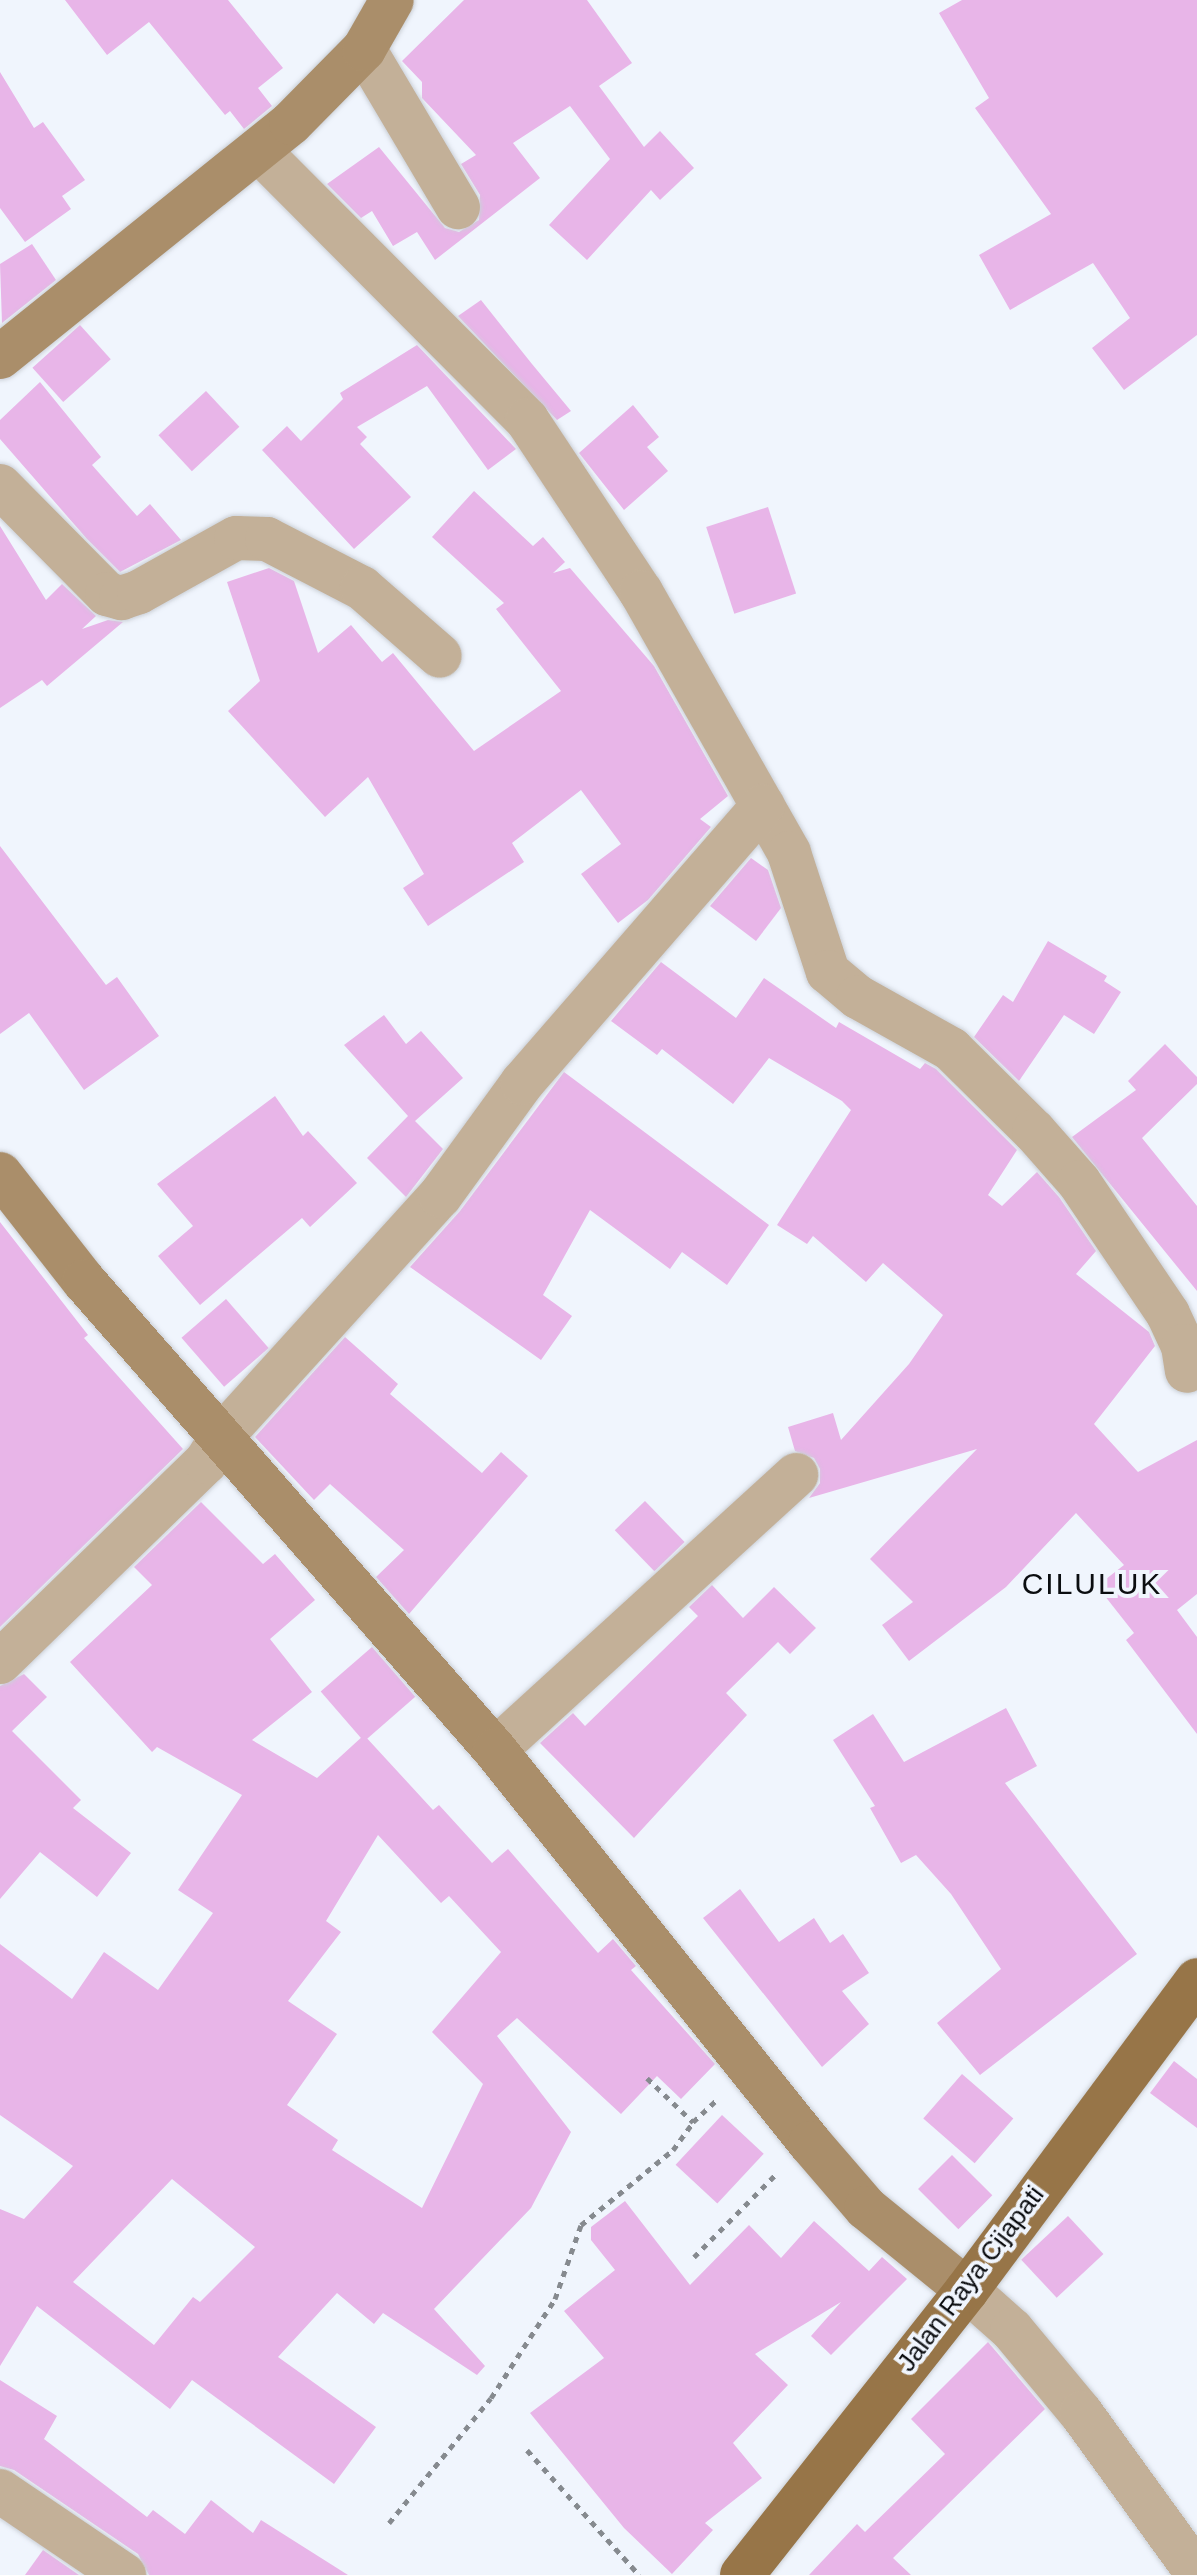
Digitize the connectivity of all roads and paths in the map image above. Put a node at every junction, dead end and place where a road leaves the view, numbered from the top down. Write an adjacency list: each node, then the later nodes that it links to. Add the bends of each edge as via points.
1 (392, 0): 2 (street)
2 (364, 49): 3 (street); 4 (street)
3 (258, 150): 5 (street); 8 (street, via 527,420 641,592)
4 (458, 207)
5 (0, 357)
6 (0, 486): 7 (street, via 107,594 121,598 139,592 236,538 267,539 362,588)
7 (440, 656)
8 (763, 806): 10 (street, via 797,868 828,972 858,997 951,1049 1034,1131 1079,1182 1168,1314 1183,1346); 11 (street, via 522,1083 440,1196)
9 (0, 1174): 11 (street, via 84,1281)
10 (1187, 1371)
11 (222, 1436): 13 (street, via 206,1462); 14 (street)
12 (796, 1475): 14 (street)
13 (0, 1662)
14 (495, 1750): 16 (street)
15 (1197, 1980): 21 (main road, Jalan Raya Cijapati)
16 (750, 2069): 18 (path); 21 (street, via 866,2208)
17 (647, 2078): 18 (path)
18 (693, 2122): 24 (path, via 673,2150 581,2225 555,2299 491,2398)
19 (789, 2161): 20 (path)
20 (694, 2257)
21 (967, 2290): 25 (street, via 1012,2330 1081,2413); 28 (main road, Jalan Raya Cijapati)
22 (527, 2450): 27 (path)
23 (0, 2491): 26 (street)
24 (389, 2523)
25 (1197, 2573)
26 (124, 2575)
27 (639, 2575)
28 (742, 2575)

